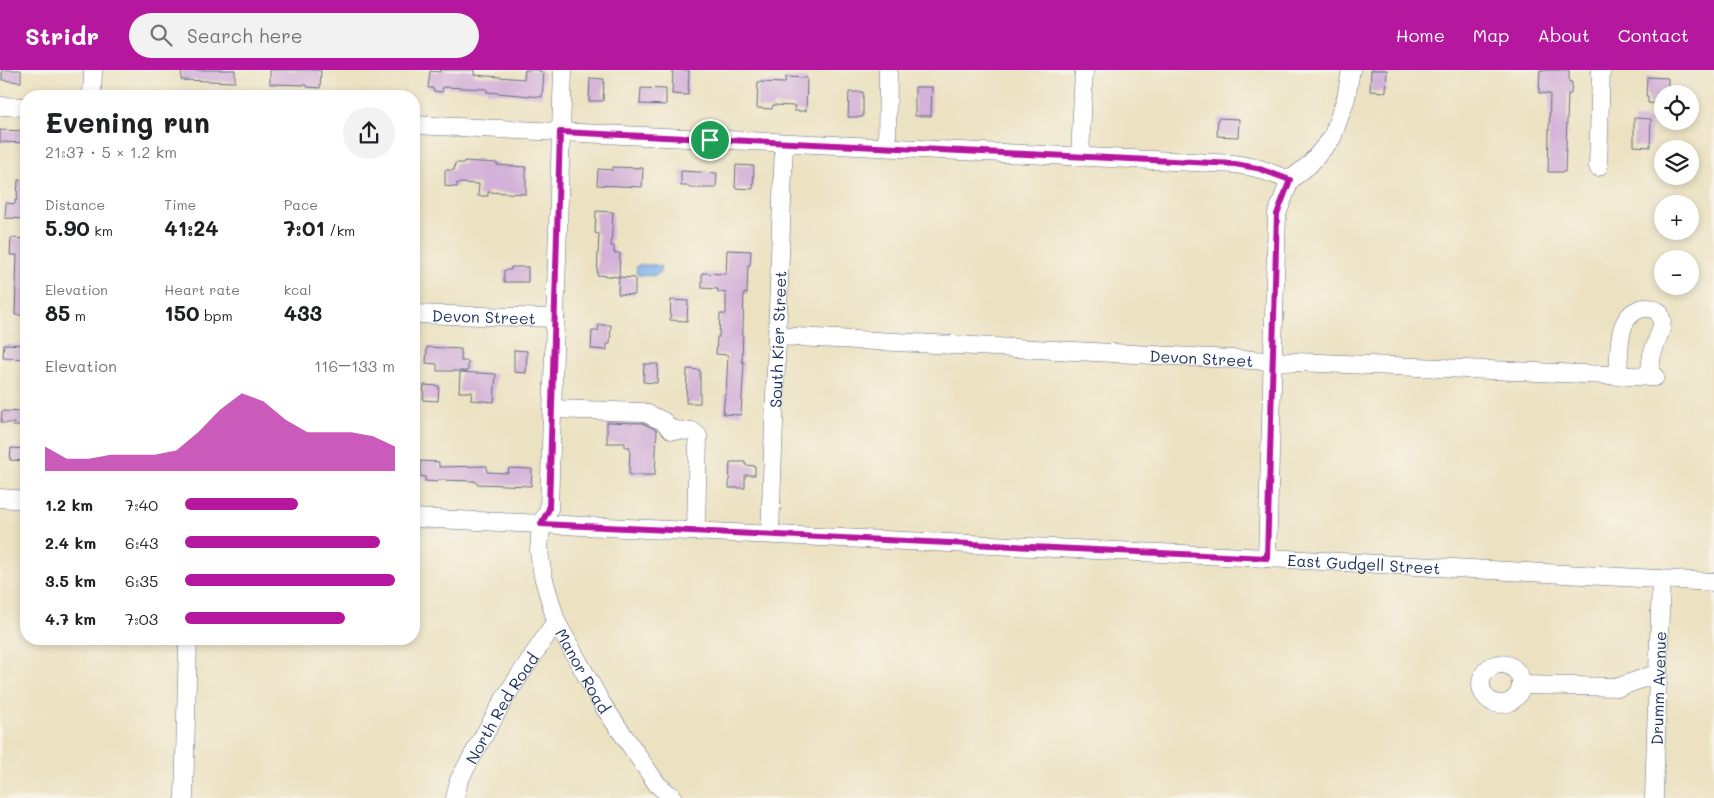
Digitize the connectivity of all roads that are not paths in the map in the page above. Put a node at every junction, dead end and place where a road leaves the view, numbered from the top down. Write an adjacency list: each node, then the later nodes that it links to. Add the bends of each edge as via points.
1 (93, 70): 7 (street)
2 (563, 70): 11 (street, Manor Road)
3 (888, 70): 13 (street)
4 (1084, 70): 14 (street)
5 (1351, 70): 16 (street, via 1346,98 1332,138 1309,165)
6 (1602, 70): 15 (street)
7 (92, 90)
8 (0, 106): 9 (street)
9 (20, 107)
10 (420, 125): 11 (street)
11 (560, 132): 12 (street); 18 (street, Manor Road)
12 (784, 143): 13 (street); 19 (street, South Kier Street)
13 (887, 147): 14 (street)
14 (1080, 157): 16 (street, via 1235,164)
15 (1598, 167)
16 (1290, 180): 20 (street, via 1277,214)
17 (420, 314): 18 (street, Devon Street)
18 (555, 318): 22 (street, Manor Road)
19 (777, 336): 20 (street, Devon Street); 28 (street, South Kier Street)
20 (1272, 361): 21 (street, Devon Street); 29 (street)
21 (1618, 376): 21 (street, Devon Street, via 1652,377 1652,355 1662,321 1659,312 1651,308 1637,310 1623,325)
22 (552, 409): 26 (street, Manor Road, via 549,509); 27 (street, via 643,412 672,430 692,431 698,436)
23 (0, 498): 24 (street)
24 (20, 500)
25 (420, 518): 26 (street, East Gudgell Street)
26 (541, 524): 27 (street, East Gudgell Street); 32 (street, Manor Road, via 543,576)
27 (696, 531): 28 (street, East Gudgell Street)
28 (770, 534): 29 (street, East Gudgell Street)
29 (1267, 558): 30 (street, East Gudgell Street)
30 (1661, 579): 31 (street, East Gudgell Street); 34 (street, Drumm Avenue)
31 (1714, 582)
32 (556, 621): 37 (street, North Red Road, via 507,694 459,780); 38 (street, Manor Road, via 602,704 657,784)
33 (188, 645): 36 (street)
34 (1658, 673): 35 (street, via 1619,687); 39 (street, Drumm Avenue)
35 (1522, 685)
36 (184, 798)
37 (456, 798)
38 (673, 798)
39 (1654, 798)

